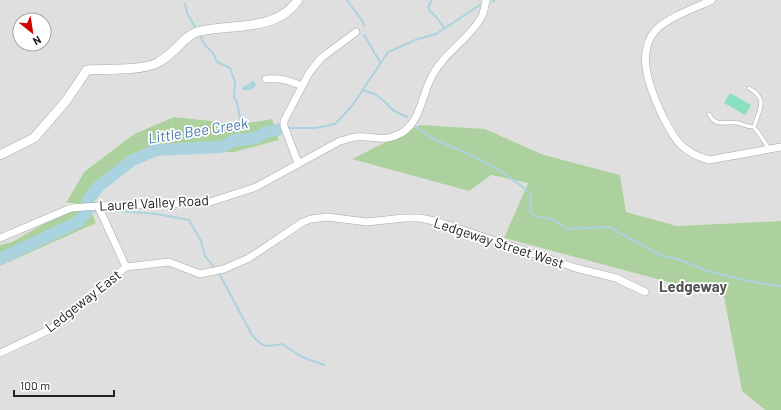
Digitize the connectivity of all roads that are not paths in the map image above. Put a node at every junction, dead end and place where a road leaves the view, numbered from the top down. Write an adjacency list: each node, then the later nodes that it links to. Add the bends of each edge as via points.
1 (298, 0): 12 (street, via 281,15 252,26 195,33 184,38 171,53 157,63 142,67 87,70 66,101 34,138)
2 (486, 0): 13 (street, Laurel Valley Road, via 482,16 475,26 443,59 432,76 417,114 403,132 386,139 355,137 340,141)
3 (712, 0): 11 (street, via 667,22 655,31 646,50 649,85 667,125 679,143 699,158 709,160)
4 (356, 32): 6 (street, via 321,58)
5 (266, 80): 6 (street, via 286,79)
6 (302, 86): 13 (street, via 284,121)
7 (749, 88): 9 (lane, via 759,94 761,100)
8 (709, 114): 9 (lane, via 720,123 738,123)
9 (754, 127): 11 (lane)
10 (781, 147): 11 (street)
11 (769, 149)
12 (0, 155)
13 (298, 163): 14 (street, Laurel Valley Road, via 256,187 207,203)
14 (98, 206): 15 (street, Laurel Valley Road, via 71,208); 16 (street, Ledgeway East)
15 (0, 238)
16 (126, 267): 17 (street, Ledgeway Street West, via 169,262 200,274 224,269 242,261 311,219 327,217 367,222 420,218 576,268 616,278); 18 (street, Ledgeway East, via 51,329)
17 (646, 292)
18 (0, 353)

